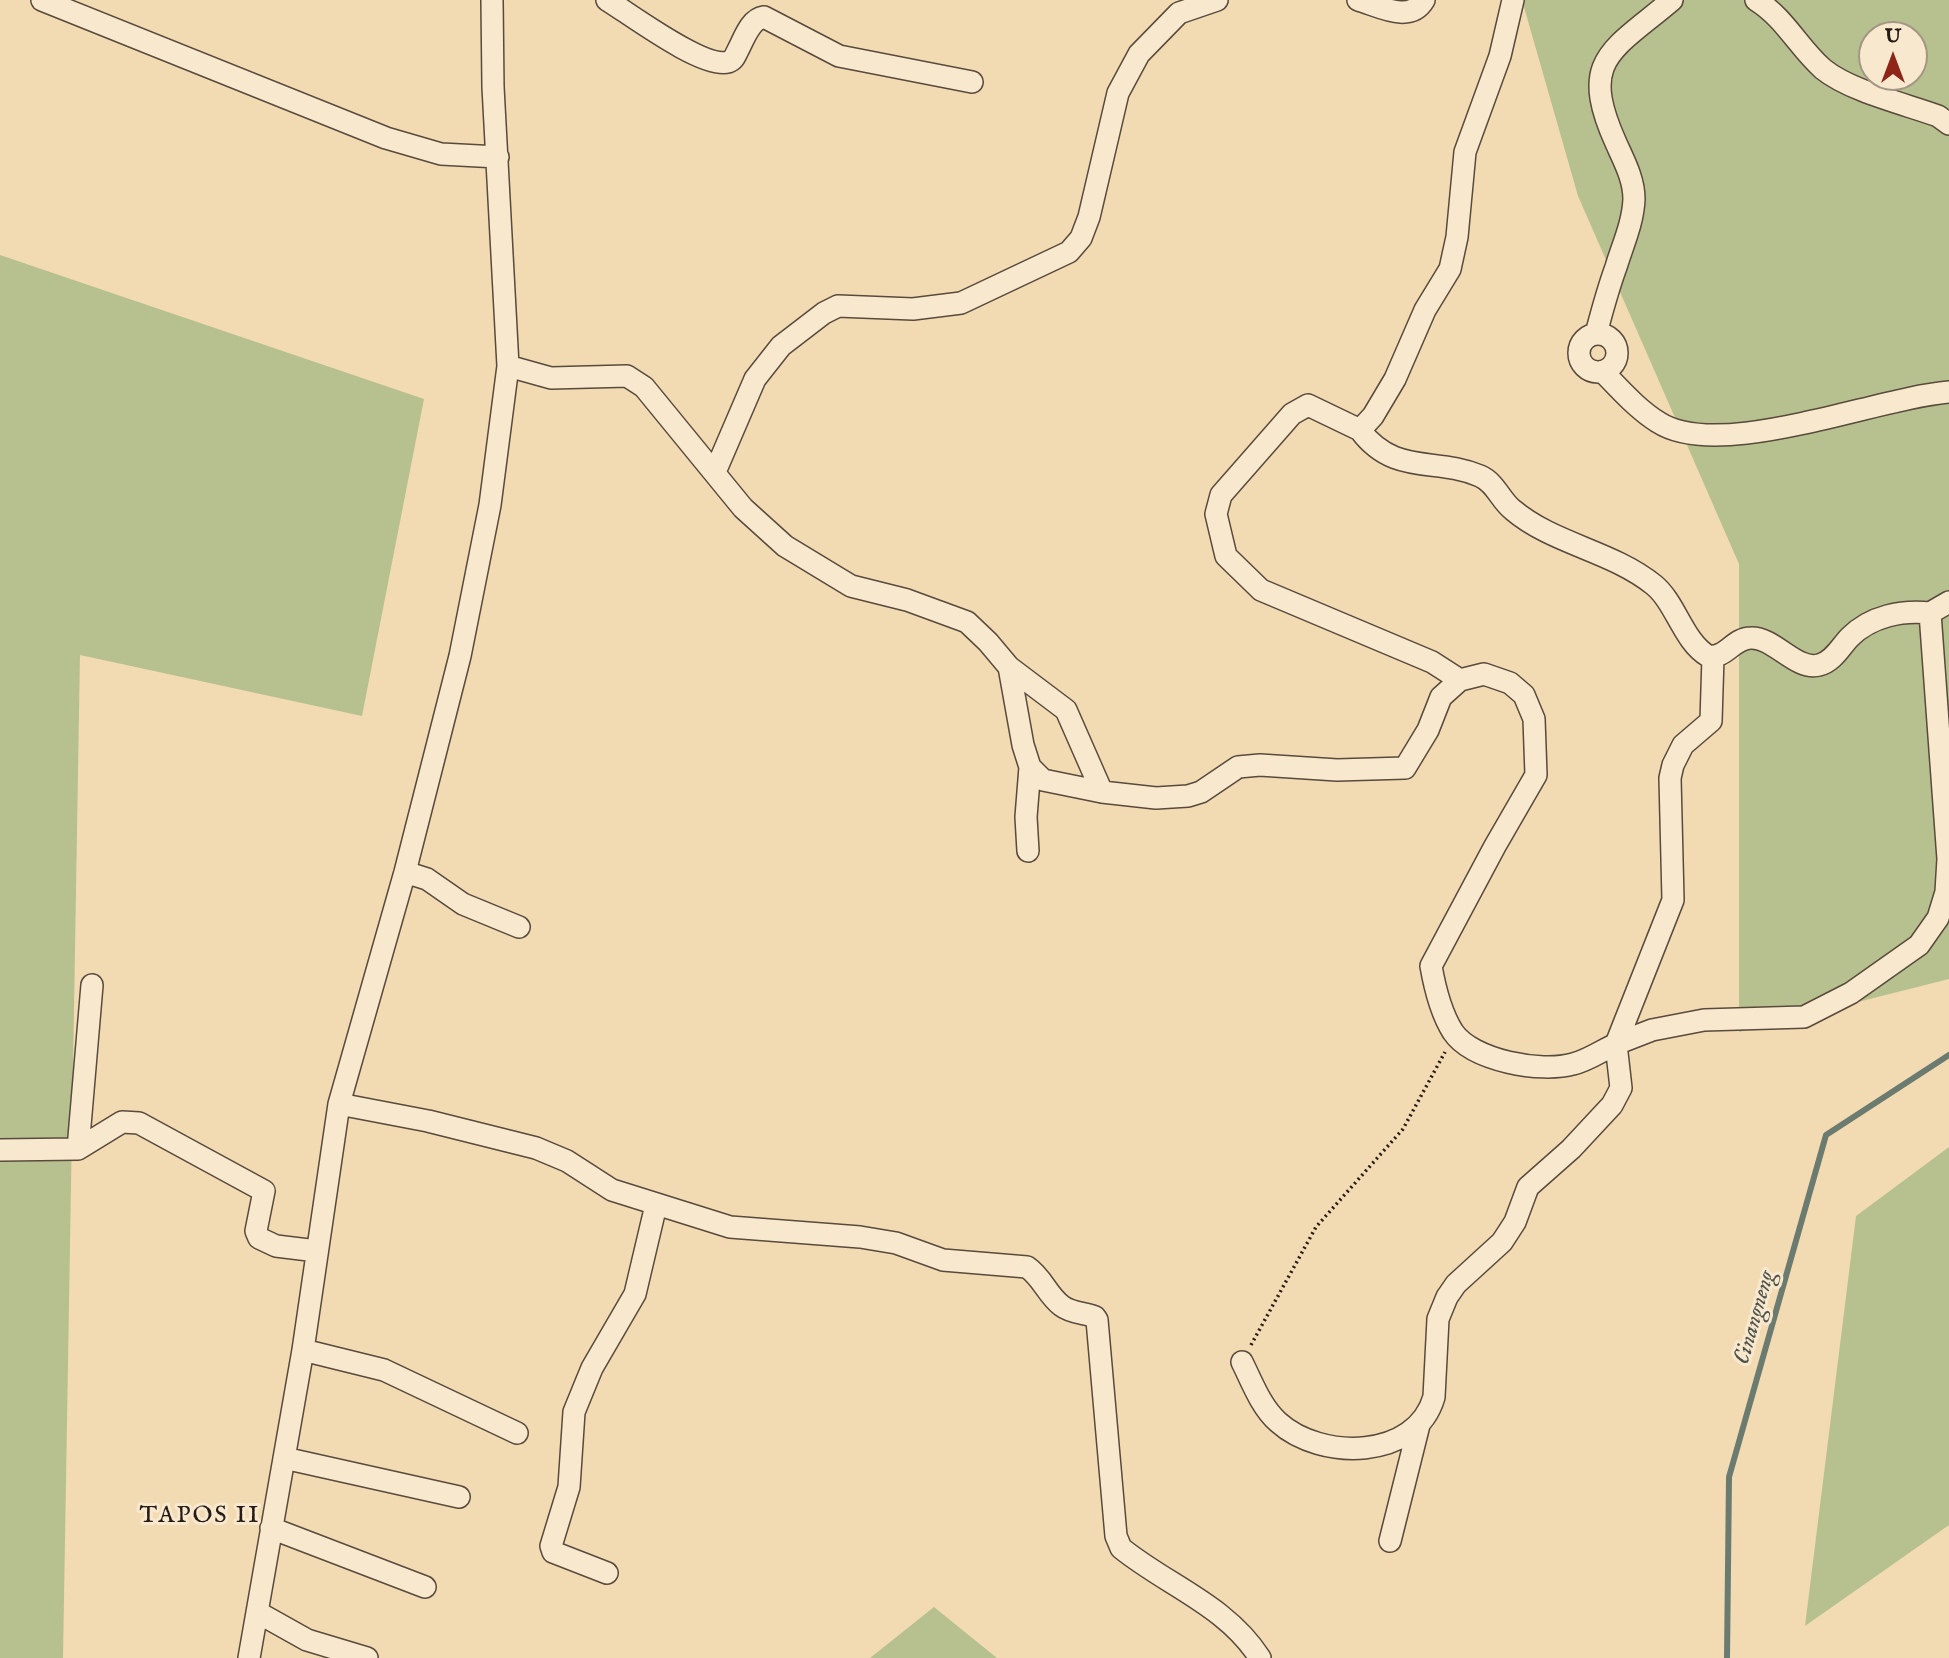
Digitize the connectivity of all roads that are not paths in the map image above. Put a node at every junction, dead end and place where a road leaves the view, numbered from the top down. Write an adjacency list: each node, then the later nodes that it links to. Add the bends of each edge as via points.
1 (42, 0): 12 (street, via 386,138 441,154)
2 (492, 0): 12 (street)
3 (607, 0): 10 (street, via 680,46 718,63 733,59 753,22 764,18 839,56)
4 (1217, 0): 16 (street, via 1179,13 1139,54 1118,93 1085,228 1069,252 961,303 913,309 838,306 824,313 781,346 755,379)
5 (1359, 0): 6 (street, via 1404,13 1420,7)
6 (1424, 0)
7 (1513, 0): 15 (street, via 1500,56 1465,152 1450,269 1425,310 1395,379)
8 (1672, 0): 14 (street, via 1601,66 1603,115 1629,171 1634,196 1632,220 1596,334 1616,345 1615,362 1603,372 1659,423 1696,436 1744,435)
9 (1756, 0): 11 (street, via 1776,13 1825,70 1840,80)
10 (972, 82)
11 (1949, 124)
12 (498, 157): 13 (street)
13 (508, 366): 16 (street, via 551,378 627,376 644,387); 25 (street, via 490,505 460,656)
14 (1949, 392)
15 (1360, 430): 19 (street, via 1370,444 1402,463 1480,476 1530,522 1655,585 1703,653); 21 (street, via 1308,405 1292,414 1221,495 1216,514 1226,556 1261,590 1432,662)
16 (715, 471): 20 (street, via 743,508 785,547 851,586 967,622)
17 (1949, 602): 18 (street)
18 (1930, 613): 19 (street, via 1893,614 1874,621 1820,665 1808,665 1755,638 1740,640); 28 (street, via 1948,859 1946,892 1938,918 1919,945 1851,993 1804,1017 1704,1020 1652,1030)
19 (1713, 657): 28 (street, via 1712,717 1683,745 1670,778 1673,900)
20 (1009, 667): 22 (street); 23 (street, via 1066,710)
21 (1460, 680): 23 (street, via 1441,697 1405,768 1338,771 1260,765 1238,768 1188,796); 28 (street, via 1484,674 1510,683 1524,695 1534,719 1537,765 1536,775 1431,966 1442,1010 1455,1034 1473,1048 1537,1068 1573,1065)
22 (1030, 767): 23 (street, via 1043,780); 24 (street)
23 (1102, 792)
24 (1028, 851)
25 (405, 872): 26 (street, via 427,879 463,904); 29 (street)
26 (519, 927)
27 (92, 985): 30 (street)
28 (1616, 1044): 36 (street, via 1621,1088 1612,1105 1528,1186 1502,1242 1447,1297 1438,1318 1434,1397)
29 (339, 1104): 32 (street, via 536,1148 567,1161 612,1191); 33 (street)
30 (78, 1149): 31 (street); 33 (street, via 122,1122 139,1123 264,1191 256,1231 259,1238 275,1247)
31 (0, 1150)
32 (656, 1205): 42 (street, via 635,1294 592,1368 574,1412 569,1488 551,1546 553,1552); 47 (street, via 730,1227 860,1237 895,1242 943,1260 1027,1267 1039,1275 1064,1308 1095,1317 1116,1536 1121,1548 1223,1615)
33 (317, 1251): 34 (street)
34 (303, 1350): 37 (street, via 384,1370); 38 (street)
35 (1242, 1362): 36 (street, via 1268,1411 1295,1434 1314,1442 1375,1446 1402,1438)
36 (1419, 1425): 41 (street)
37 (517, 1433)
38 (284, 1458): 39 (street); 40 (street)
39 (460, 1497)
40 (271, 1528): 43 (street); 44 (street)
41 (1390, 1541)
42 (607, 1573)
43 (425, 1587)
44 (257, 1612): 45 (street); 46 (street, via 307,1640)
45 (249, 1658)
46 (367, 1658)
47 (1260, 1658)

